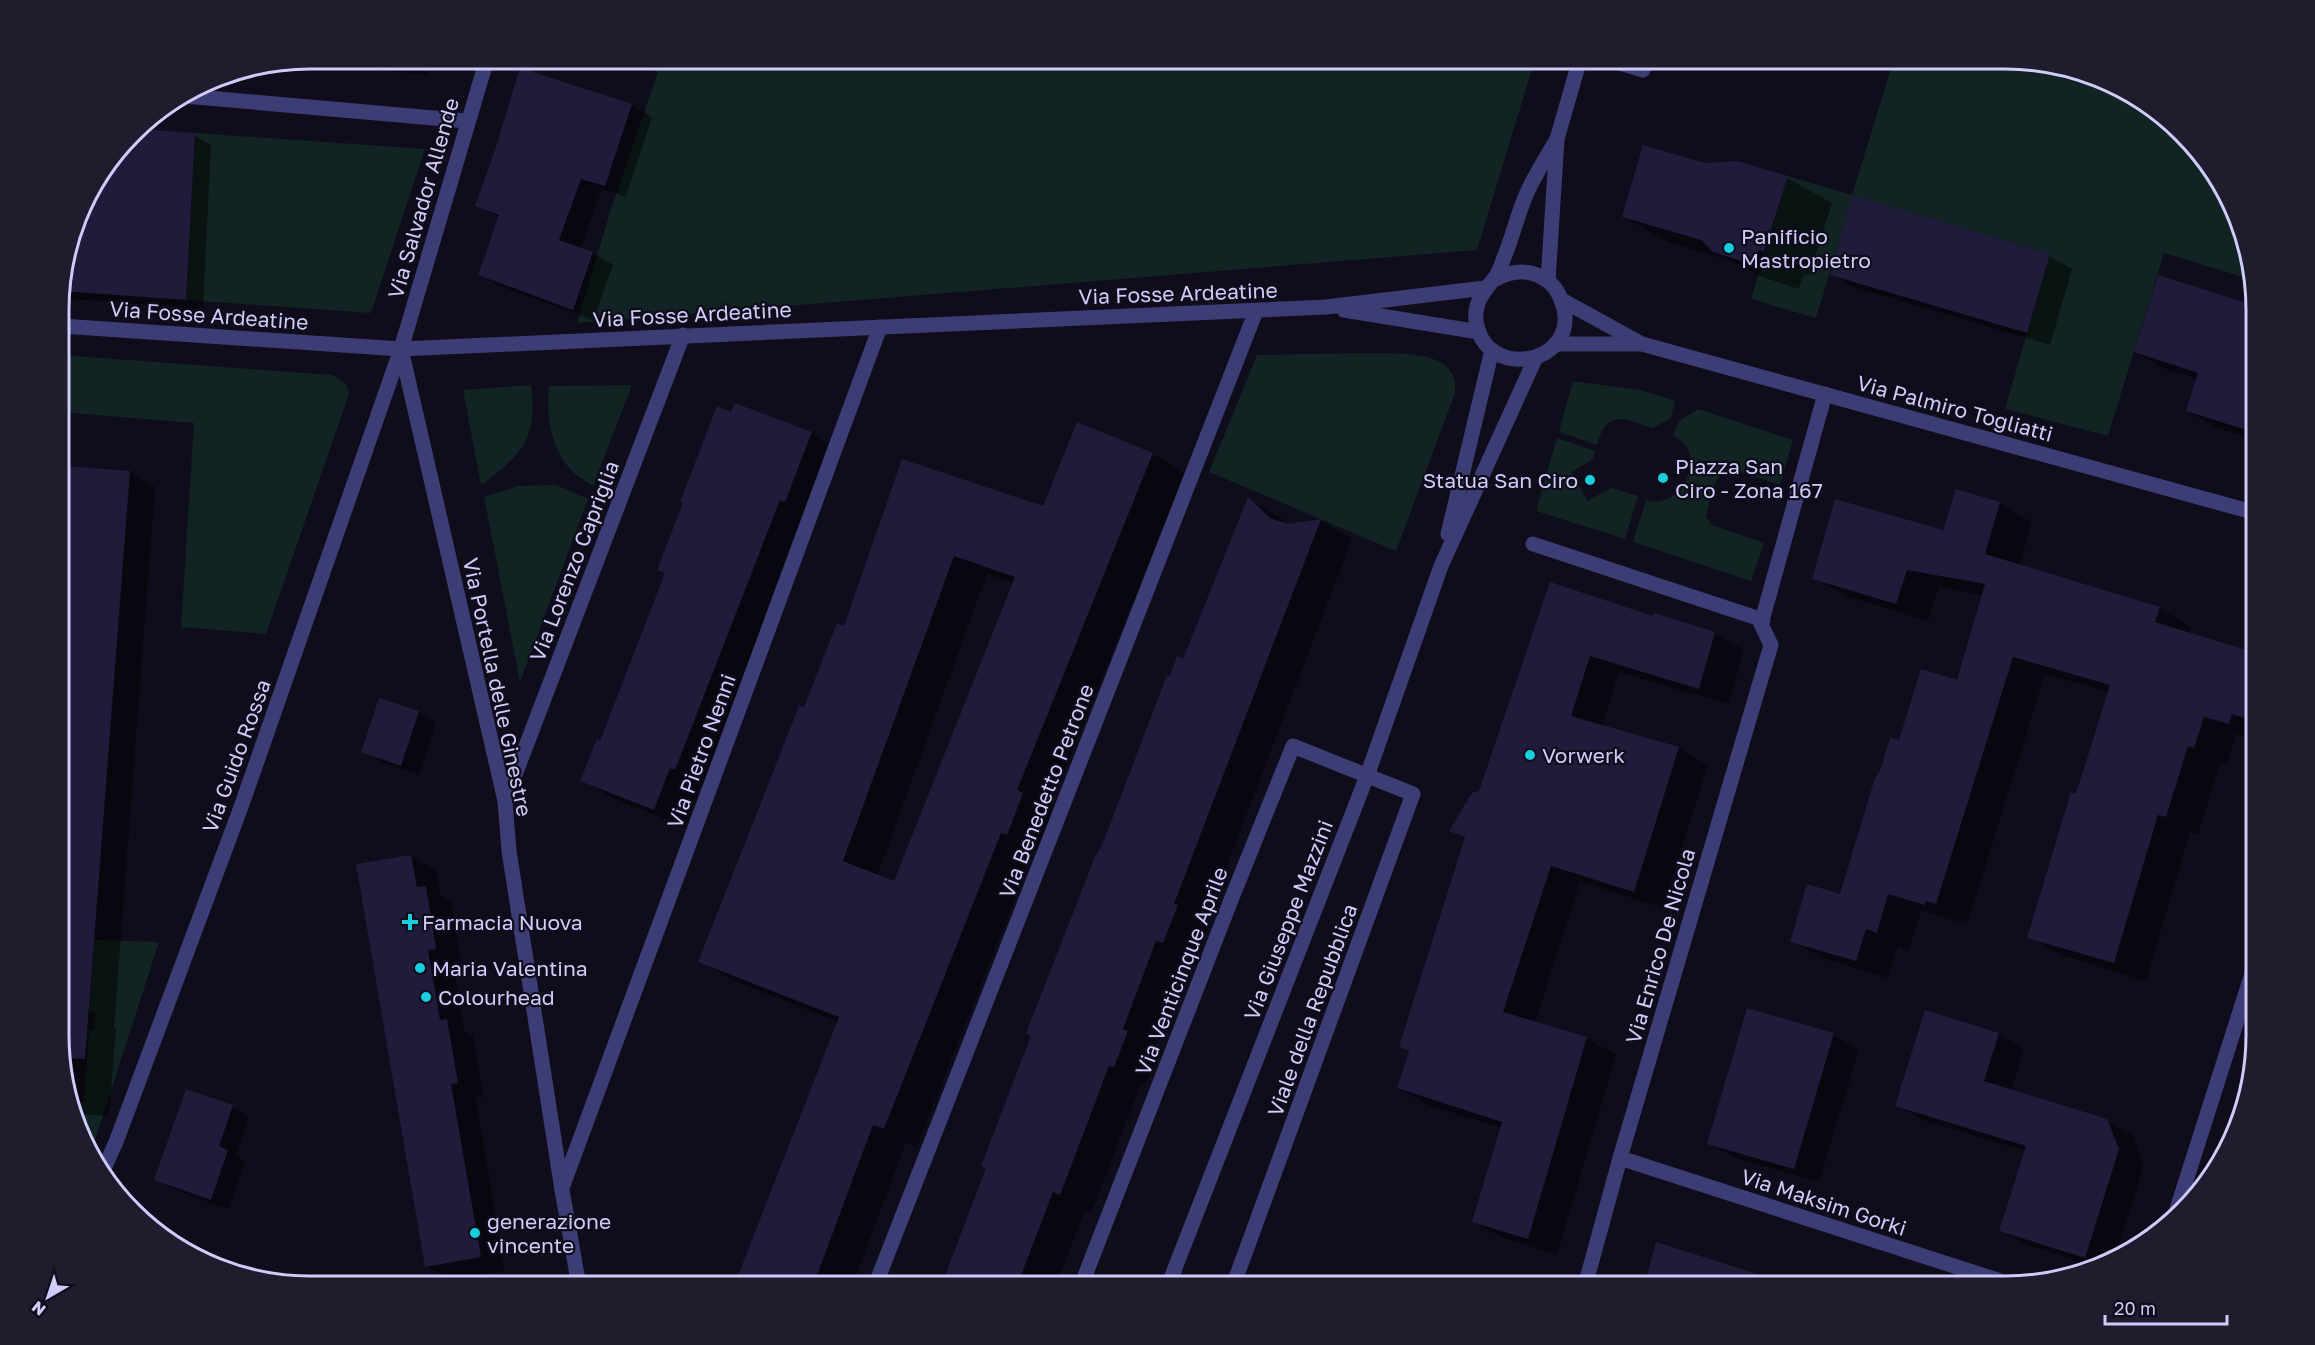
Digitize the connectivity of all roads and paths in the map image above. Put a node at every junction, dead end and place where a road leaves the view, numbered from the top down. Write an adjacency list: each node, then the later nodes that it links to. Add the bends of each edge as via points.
1 (484, 69): 4 (street, Via Salvador Allende)
2 (1577, 69): 5 (street)
3 (198, 97): 4 (street)
4 (467, 121): 17 (street, Via Salvador Allende)
5 (1557, 139): 6 (street); 7 (street, via 1526,196 1504,259)
6 (1548, 281): 7 (street, via 1519,271 1504,274); 8 (street)
7 (1490, 284): 9 (street); 13 (street, via 1476,309)
8 (1562, 300): 15 (street, via 1563,330); 16 (street, Via Palmiro Togliatti)
9 (1326, 308): 10 (street, Via Fosse Ardeatine); 13 (street)
10 (1256, 310): 12 (street, Via Fosse Ardeatine); 33 (street, Via Benedetto Petrone)
11 (69, 327): 17 (street, Via Fosse Ardeatine)
12 (880, 327): 14 (street, Via Fosse Ardeatine); 30 (street, Via Pietro Nenni)
13 (1479, 332): 18 (street)
14 (683, 336): 17 (street, Via Fosse Ardeatine); 26 (street, Via Lorenzo Capriglia)
15 (1555, 344): 16 (street, Via Palmiro Togliatti); 19 (street)
16 (1642, 344): 20 (street, Via Palmiro Togliatti)
17 (401, 349): 26 (street, Via Portella delle Ginestre); 29 (street, Via Guido Rossa, via 241,807)
18 (1492, 350): 19 (street, via 1514,360); 23 (street, Via Giuseppe Mazzini)
19 (1536, 357): 23 (street, Via Giuseppe Mazzini)
20 (1825, 394): 21 (street, Via Palmiro Togliatti); 24 (street)
21 (2246, 510)
22 (1533, 544): 24 (street)
23 (1441, 566): 25 (street, Via Giuseppe Mazzini)
24 (1762, 620): 28 (street, Via Enrico De Nicola, via 1771,645)
25 (1367, 776): 34 (street, Via Venticinque Aprile, via 1293,746); 35 (street, Via Giuseppe Mazzini); 36 (street, Viale della Repubblica, via 1413,794)
26 (505, 801): 30 (street, Via Portella delle Ginestre, via 509,851)
27 (2246, 992): 31 (street)
28 (1620, 1158): 37 (street, Via Enrico De Nicola); 38 (street, Via Maksim Gorki)
29 (106, 1163)
30 (562, 1190): 32 (street, Via Portella delle Ginestre)
31 (2180, 1200)
32 (577, 1276)
33 (879, 1276)
34 (1085, 1276)
35 (1172, 1276)
36 (1237, 1276)
37 (1588, 1276)
38 (1985, 1276)

